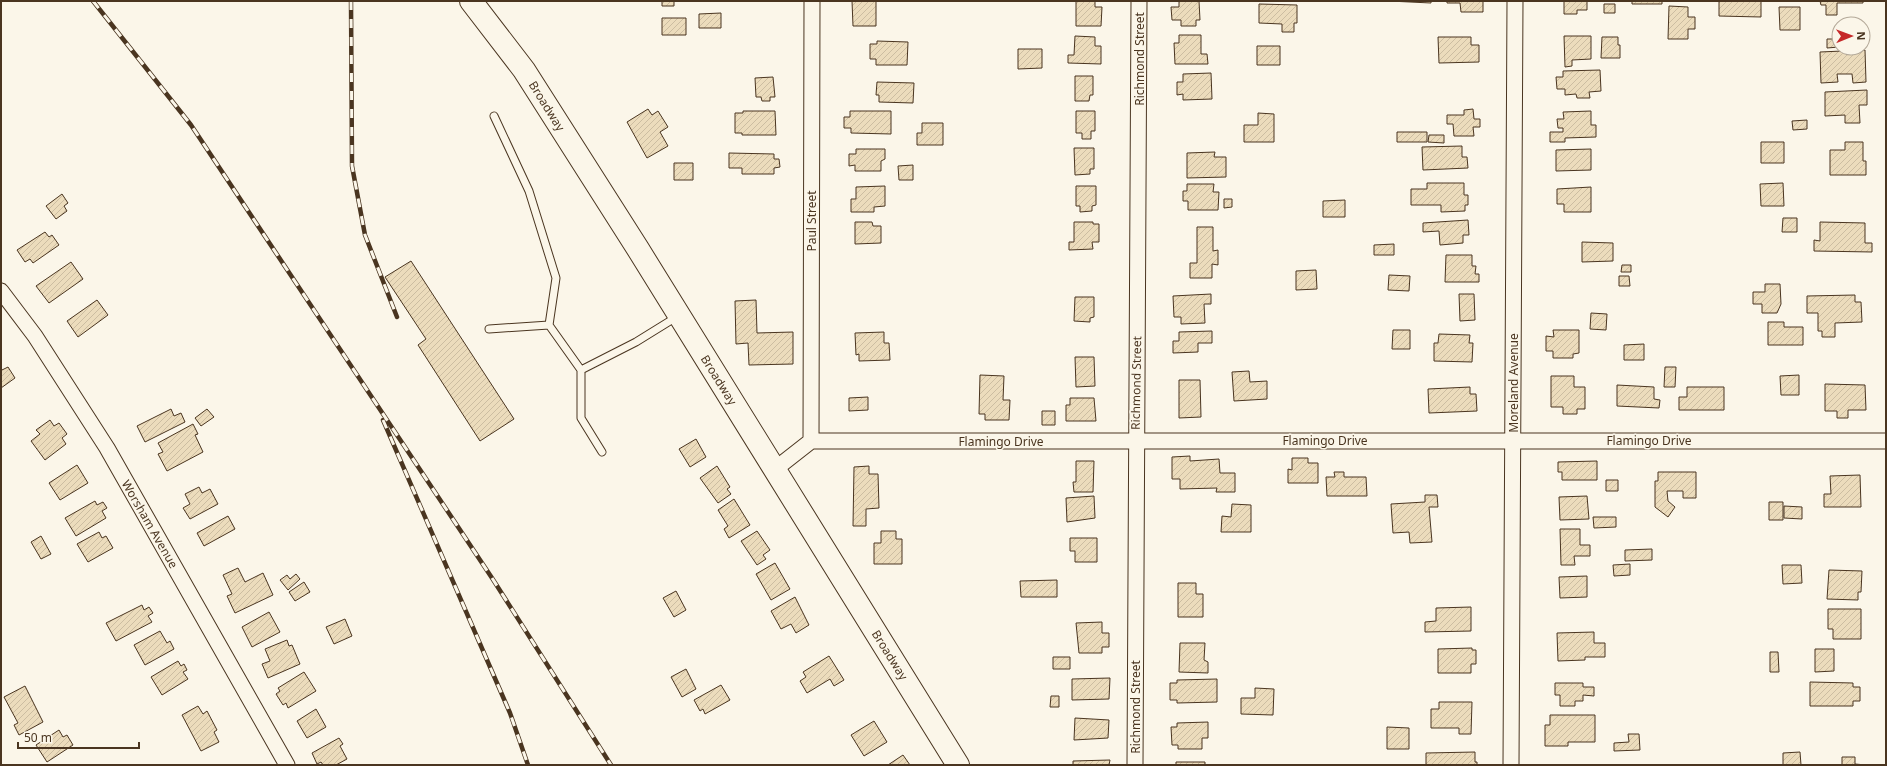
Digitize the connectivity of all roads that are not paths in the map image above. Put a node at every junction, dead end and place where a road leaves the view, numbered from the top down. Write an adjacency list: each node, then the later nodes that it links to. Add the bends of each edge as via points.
1 (472, 1): 7 (main road, Broadway, via 524,70)
2 (812, 1): 12 (street, Paul Street)
3 (1139, 1): 13 (street, Richmond Street)
4 (1515, 1): 11 (street, Moreland Avenue)
5 (494, 116): 8 (lane, via 529,190 556,278)
6 (1, 291): 17 (street, Worsham Avenue, via 35,336 107,448)
7 (678, 316): 10 (lane, via 636,342); 16 (main road, Broadway)
8 (549, 325): 9 (lane); 10 (lane)
9 (489, 329)
10 (581, 370): 15 (lane, via 581,418)
11 (1513, 440): 13 (street, Flamingo Drive); 14 (street, Flamingo Drive); 20 (street, Moreland Avenue)
12 (811, 441): 13 (street, Flamingo Drive); 16 (street)
13 (1136, 441): 19 (street, Richmond Street)
14 (1886, 441)
15 (602, 452)
16 (774, 470): 18 (main road, Broadway)
17 (287, 765)
18 (958, 765)
19 (1135, 765)
20 (1511, 765)

